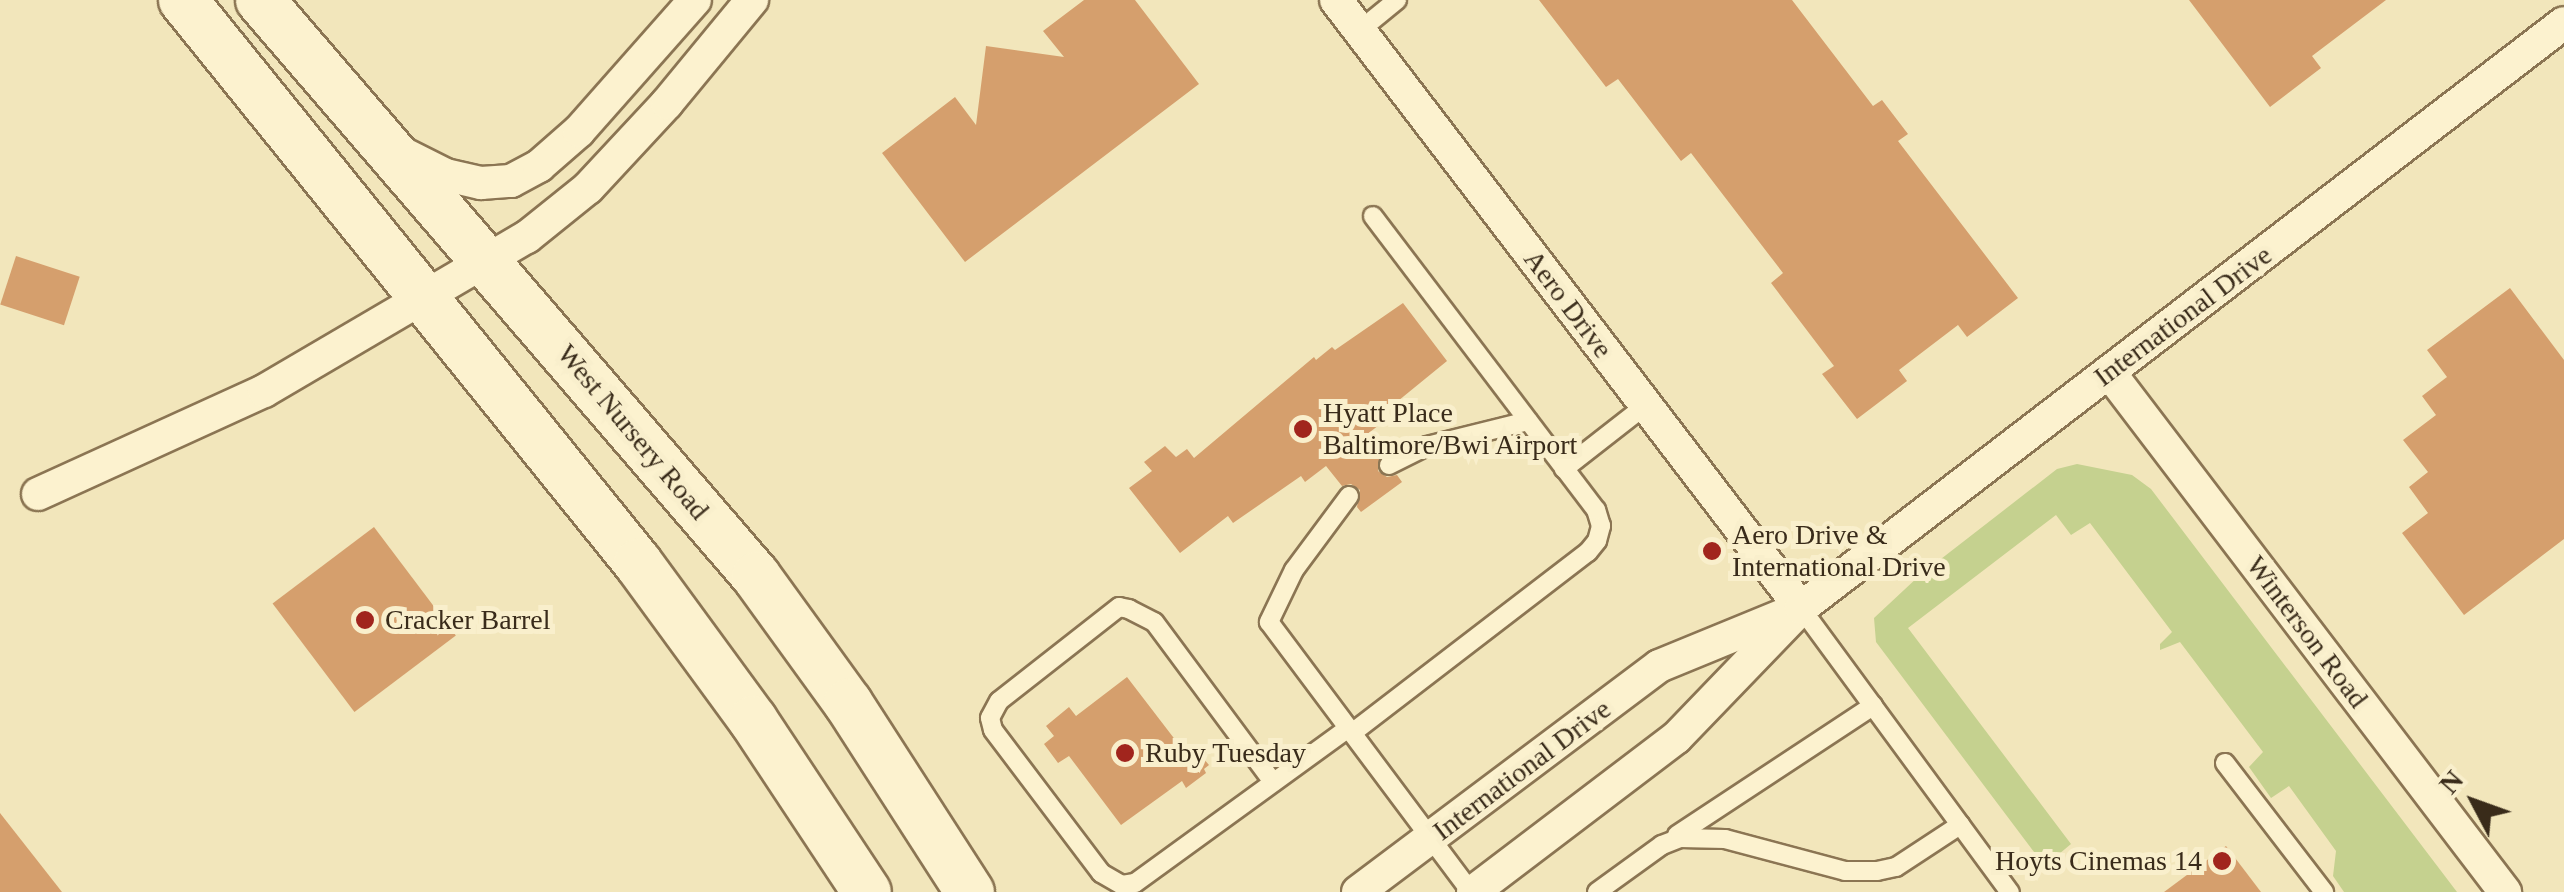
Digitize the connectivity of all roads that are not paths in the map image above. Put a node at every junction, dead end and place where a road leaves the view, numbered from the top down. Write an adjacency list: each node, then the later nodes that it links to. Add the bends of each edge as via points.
1 (183, 0): 13 (main road)
2 (230, 0): 12 (main road, via 429,242)
3 (260, 0): 10 (main road, West Nursery Road)
4 (695, 0): 10 (street, via 579,131 511,181 446,176)
5 (752, 0): 12 (street, via 588,188 527,237)
6 (1336, 0): 9 (street, Aero Drive)
7 (1397, 0): 9 (lane)
8 (2564, 23): 14 (street, International Drive)
9 (1359, 31): 15 (street, Aero Drive)
10 (383, 144): 12 (main road, West Nursery Road)
11 (1373, 216): 16 (lane)
12 (486, 259): 13 (street); 30 (main road, West Nursery Road, via 756,576 859,718)
13 (421, 296): 19 (street, via 264,391); 29 (main road, via 638,563)
14 (2108, 372): 21 (street, International Drive); 36 (street, Winterson Road)
15 (1646, 405): 18 (lane); 21 (street, Aero Drive)
16 (1528, 421): 17 (lane, via 1427,446); 18 (lane)
17 (1389, 465)
18 (1564, 468): 23 (lane, via 1596,510 1597,540)
19 (38, 494)
20 (1349, 496): 23 (lane, via 1294,570 1269,622)
21 (1801, 608): 22 (lane); 27 (street, International Drive, via 1658,666); 32 (street, International Drive, via 1676,738)
22 (1872, 706): 26 (lane); 28 (lane)
23 (1350, 730): 25 (lane); 27 (lane)
24 (2226, 763): 35 (lane)
25 (1273, 782): 25 (lane, via 1122,886 1102,873 992,730 990,718 999,701 1120,607 1129,609 1154,622)
26 (1960, 825): 28 (lane, via 1896,867 1877,872 1845,871 1698,836); 34 (lane)
27 (1432, 840): 31 (street, International Drive); 32 (lane)
28 (1662, 845): 33 (lane)
29 (867, 892)
30 (970, 892)
31 (1358, 892)
32 (1472, 892)
33 (1597, 892)
34 (2010, 892)
35 (2324, 892)
36 (2506, 892)

